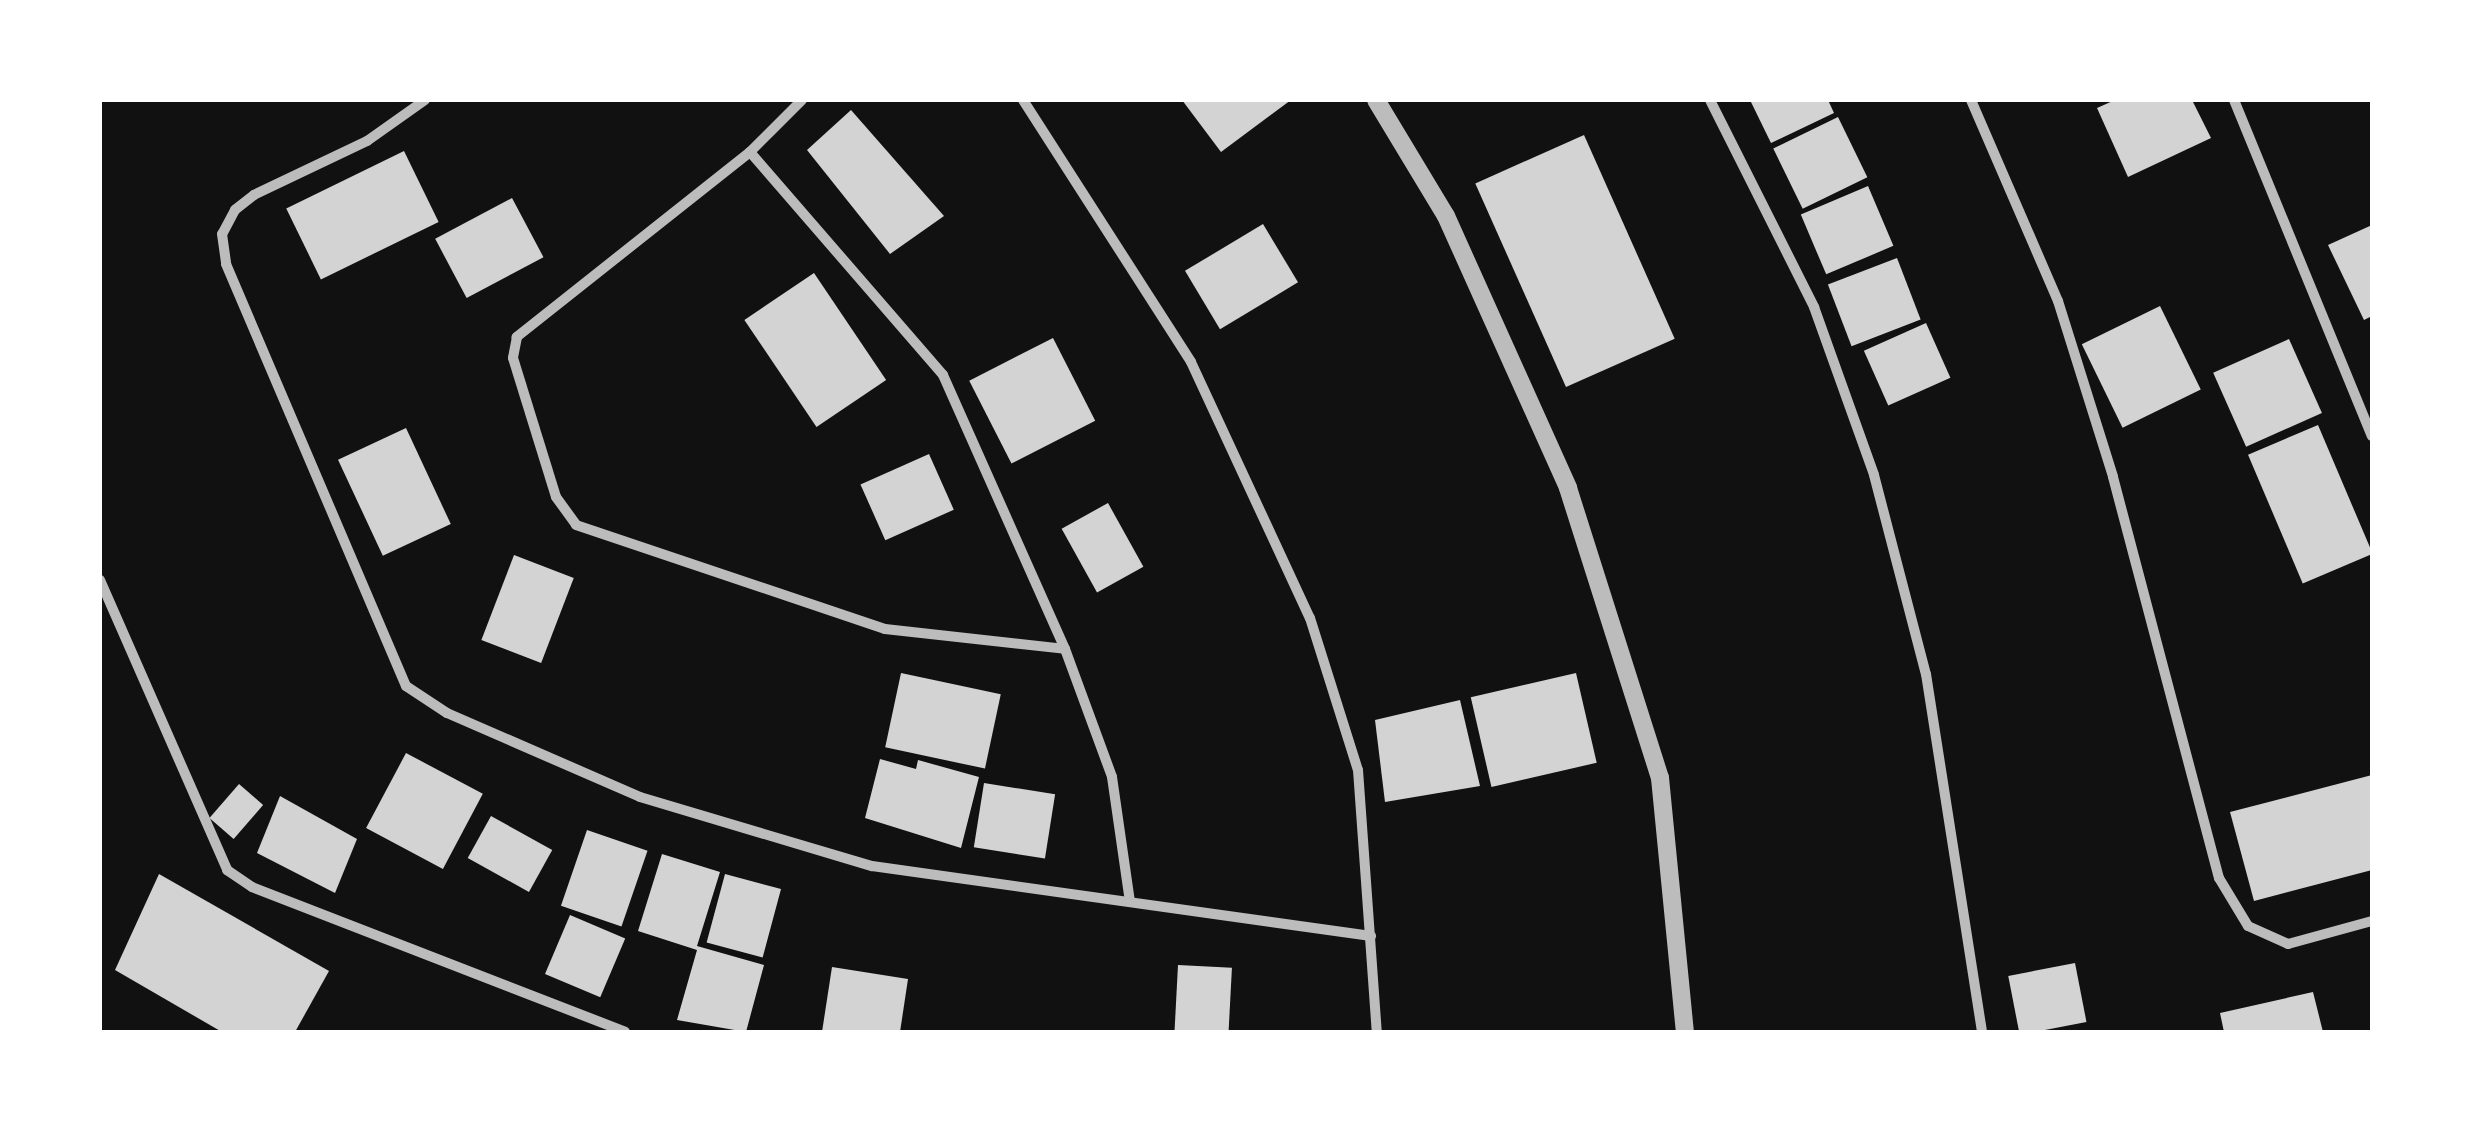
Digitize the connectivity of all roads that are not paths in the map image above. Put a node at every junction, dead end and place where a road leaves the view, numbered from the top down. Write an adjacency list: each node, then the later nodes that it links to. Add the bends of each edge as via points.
1 (425, 100): 12 (street, via 368,141 254,195 222,234 226,264 406,686 447,713 640,797 872,866)
2 (802, 100): 8 (street)
3 (1023, 100): 14 (street, via 1191,362 1310,618 1358,770)
4 (1376, 100): 17 (street, via 1446,216 1568,488 1660,778)
5 (1710, 100): 18 (street, via 1814,307 1874,474 1926,674)
6 (1971, 100): 13 (street, via 2058,301 2113,478 2219,878 2248,926 2288,944)
7 (2234, 100): 9 (street)
8 (750, 152): 11 (street, via 943,375); 11 (street, via 517,337 513,358 556,497 576,525 885,629)
9 (2372, 436)
10 (100, 580): 15 (street, via 227,870 252,887)
11 (1065, 649): 12 (street, via 1112,777)
12 (1130, 902): 14 (street)
13 (2372, 921)
14 (1371, 936): 16 (street)
15 (624, 1032)
16 (1377, 1032)
17 (1685, 1032)
18 (1982, 1032)

